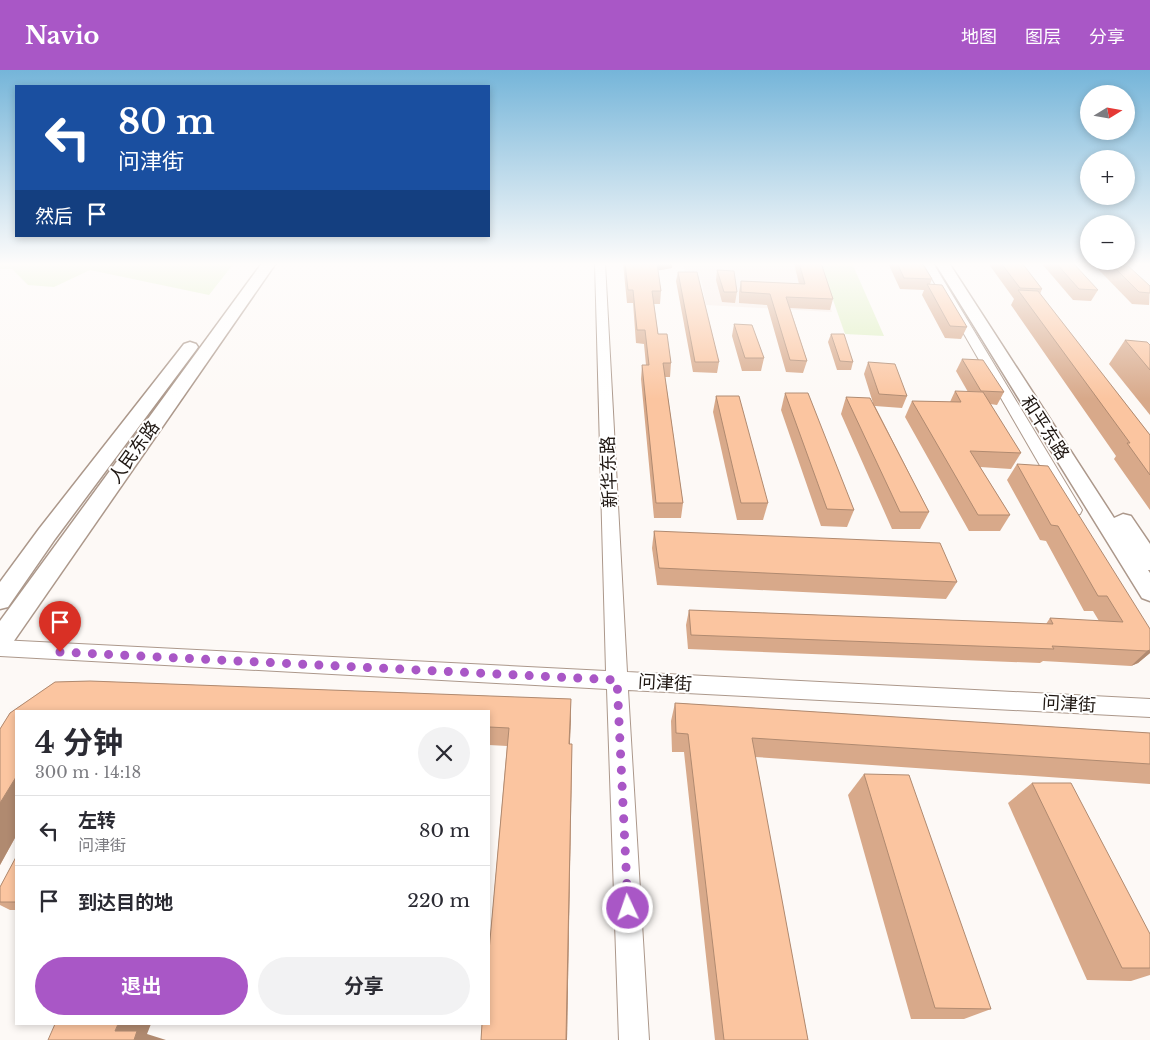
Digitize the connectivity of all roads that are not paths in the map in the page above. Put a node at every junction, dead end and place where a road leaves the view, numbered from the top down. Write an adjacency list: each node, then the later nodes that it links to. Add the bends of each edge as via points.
1 (220, 308): 10 (main road, 人民东路)
2 (237, 308): 11 (main road, 人民东路)
3 (602, 308): 13 (street, 新华东路)
4 (955, 308): 7 (street)
5 (971, 308): 9 (main road, 和平东路)
6 (983, 308): 8 (main road, 和平东路)
7 (1084, 526)
8 (1150, 562)
9 (1150, 592)
10 (0, 600)
11 (0, 641)
12 (0, 648): 13 (street, 问津街)
13 (617, 680): 14 (street, 问津街); 15 (street, 新华东路)
14 (1150, 708)
15 (634, 1040)

